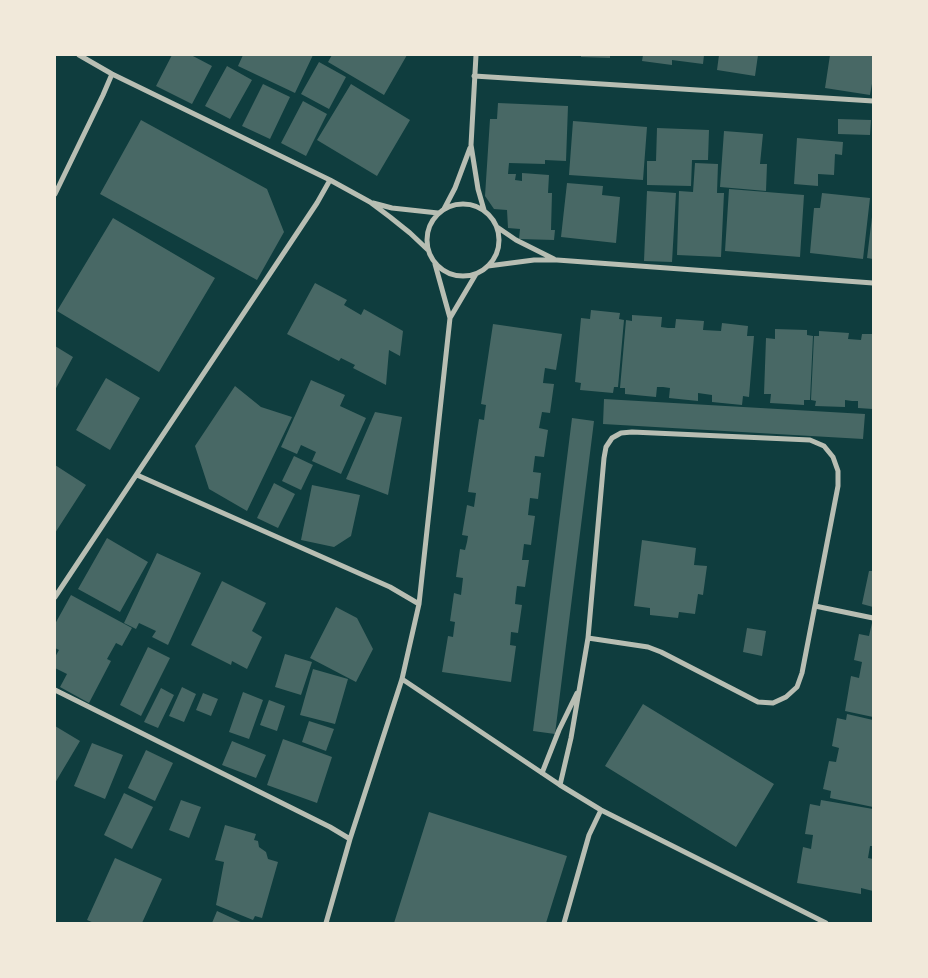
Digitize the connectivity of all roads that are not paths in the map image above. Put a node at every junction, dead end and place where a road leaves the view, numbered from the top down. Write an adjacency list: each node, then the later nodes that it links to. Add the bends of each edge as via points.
1 (79, 55): 3 (street)
2 (476, 55): 4 (street)
3 (112, 74): 7 (street); 8 (street)
4 (474, 76): 5 (street); 6 (street)
5 (873, 101)
6 (471, 145): 10 (street); 11 (street)
7 (330, 180): 9 (street); 21 (street)
8 (55, 194)
9 (370, 202): 12 (street); 14 (street)
10 (444, 209): 11 (street, via 457,204 471,204); 12 (street)
11 (484, 210): 13 (street)
12 (438, 213): 14 (street, via 426,237)
13 (497, 227): 15 (street); 17 (street, via 499,241 496,254)
14 (428, 250): 16 (street)
15 (557, 260): 17 (street); 19 (street)
16 (435, 264): 18 (street, via 455,275); 20 (street)
17 (488, 266): 18 (street)
18 (476, 274): 20 (street)
19 (873, 283)
20 (450, 318): 23 (street)
21 (137, 475): 22 (street); 23 (street)
22 (55, 597)
23 (419, 604): 27 (street)
24 (815, 606): 25 (street); 26 (street, via 797,687 786,697 773,702 758,702 648,647); 26 (street, via 838,486 834,457 824,446 810,440 621,433 606,447)
25 (873, 618)
26 (588, 638): 28 (street)
27 (402, 679): 30 (street); 33 (street)
28 (580, 688): 30 (street); 31 (street)
29 (55, 690): 33 (street)
30 (542, 773): 31 (street)
31 (560, 785): 32 (street)
32 (601, 810): 35 (street, via 589,836); 36 (street)
33 (350, 838): 34 (street)
34 (326, 923)
35 (564, 923)
36 (826, 923)

